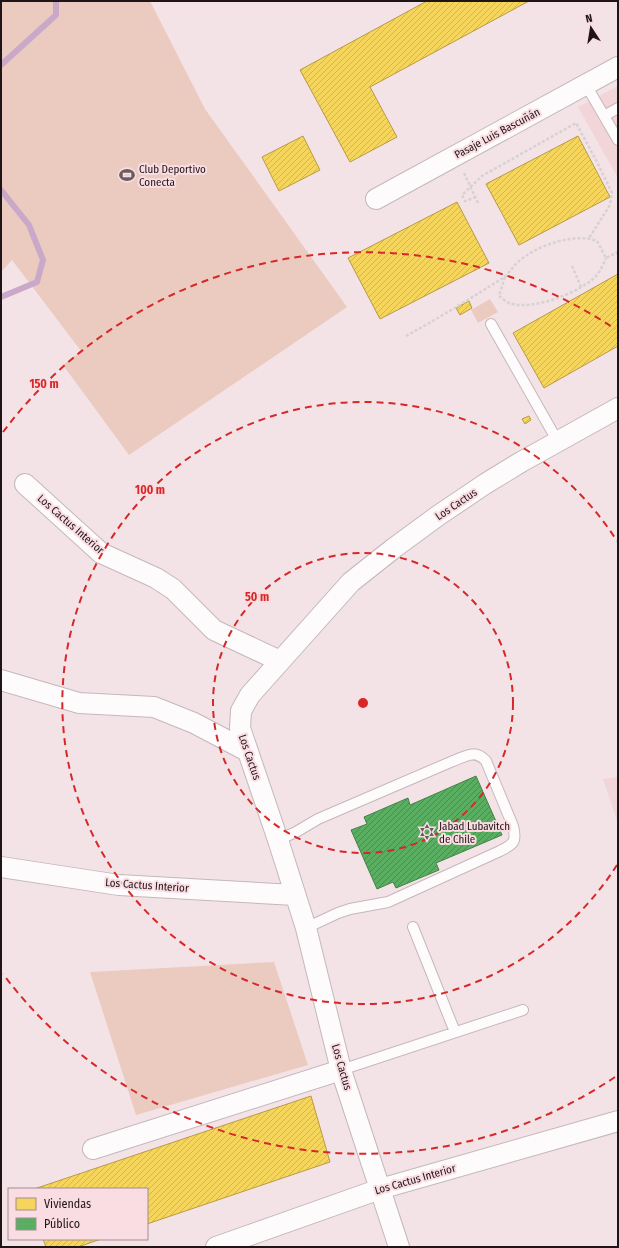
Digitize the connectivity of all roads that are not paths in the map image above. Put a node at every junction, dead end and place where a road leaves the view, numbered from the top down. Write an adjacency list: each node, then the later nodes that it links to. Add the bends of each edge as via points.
1 (618, 68): 2 (street, Pasaje Luis Bascuñán)
2 (586, 85): 4 (lane); 6 (street, Pasaje Luis Bascuñán)
3 (618, 108): 4 (lane)
4 (604, 116): 5 (lane)
5 (618, 140)
6 (376, 199)
7 (491, 324): 9 (lane)
8 (617, 412): 9 (street, Los Cactus)
9 (558, 442): 11 (street, Los Cactus, via 485,484 394,548 351,582)
10 (25, 484): 11 (street, Los Cactus Interior, via 101,552 156,578 173,589 214,630)
11 (280, 661): 13 (street, Los Cactus, via 250,695 241,711 240,728)
12 (1, 680): 13 (street, via 79,703 154,707)
13 (247, 751): 14 (street, Los Cactus)
14 (278, 840): 16 (street, Los Cactus); 18 (lane, via 318,819 475,754 486,761 513,826 516,836 512,845 500,851 388,902 350,909)
15 (1, 867): 16 (street, Los Cactus Interior, via 119,884)
16 (295, 895): 18 (street, Los Cactus)
17 (413, 927): 20 (lane)
18 (306, 928): 21 (street, Los Cactus)
19 (523, 1010): 20 (lane)
20 (455, 1032): 21 (lane)
21 (341, 1070): 23 (street); 24 (street, Los Cactus)
22 (618, 1121): 24 (street, Los Cactus Interior)
23 (93, 1149)
24 (380, 1189): 25 (street, Los Cactus Interior); 26 (street, Los Cactus)
25 (216, 1247)
26 (399, 1247)

